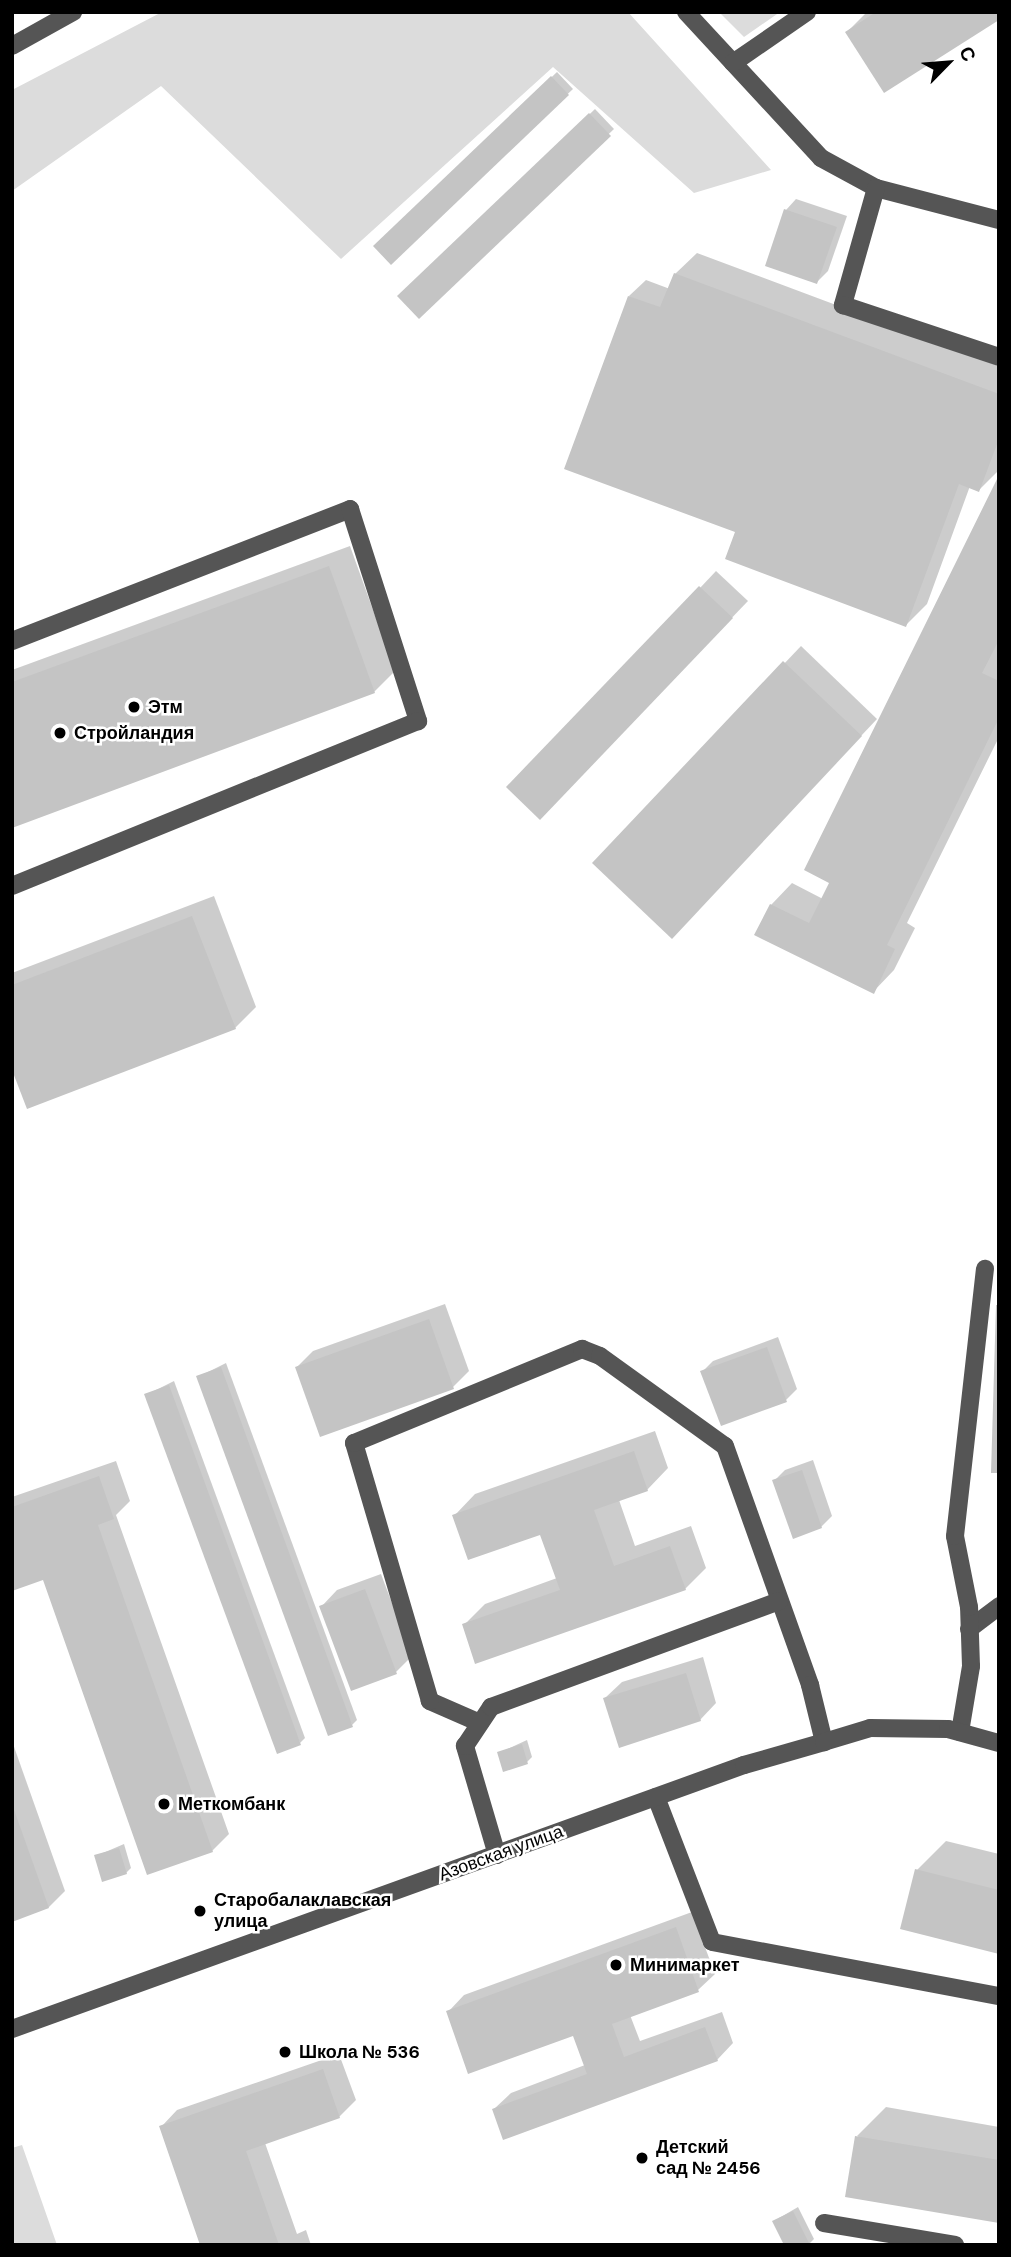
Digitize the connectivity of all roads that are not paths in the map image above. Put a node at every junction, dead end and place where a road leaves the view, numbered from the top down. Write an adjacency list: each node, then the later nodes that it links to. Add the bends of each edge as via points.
1 (73, 12): 4 (street)
2 (685, 12): 5 (street)
3 (807, 12): 5 (street)
4 (12, 46)
5 (733, 63): 6 (street, via 821,158)
6 (876, 188): 7 (street); 8 (street, via 843,305)
7 (999, 220)
8 (999, 357)
9 (12, 640): 10 (street, via 350,509 418,721)
10 (12, 886)
11 (985, 1269): 14 (street, via 955,1536)
12 (779, 1601): 15 (street, via 491,1707); 15 (street, via 725,1446 600,1356 582,1349 354,1443 430,1701); 17 (street, via 810,1685)
13 (999, 1606): 14 (street)
14 (970, 1629): 16 (street, via 971,1666)
15 (480, 1724): 20 (street, via 466,1746)
16 (960, 1732): 17 (street, Азовская улица, via 870,1728); 18 (street, Азовская улица)
17 (824, 1741): 19 (street, Азовская улица)
18 (999, 1743)
19 (656, 1797): 20 (street, Азовская улица); 21 (street, via 712,1942)
20 (496, 1855): 22 (street, Азовская улица)
21 (999, 1996)
22 (12, 2029)
23 (824, 2222): 24 (street)
24 (955, 2245)

